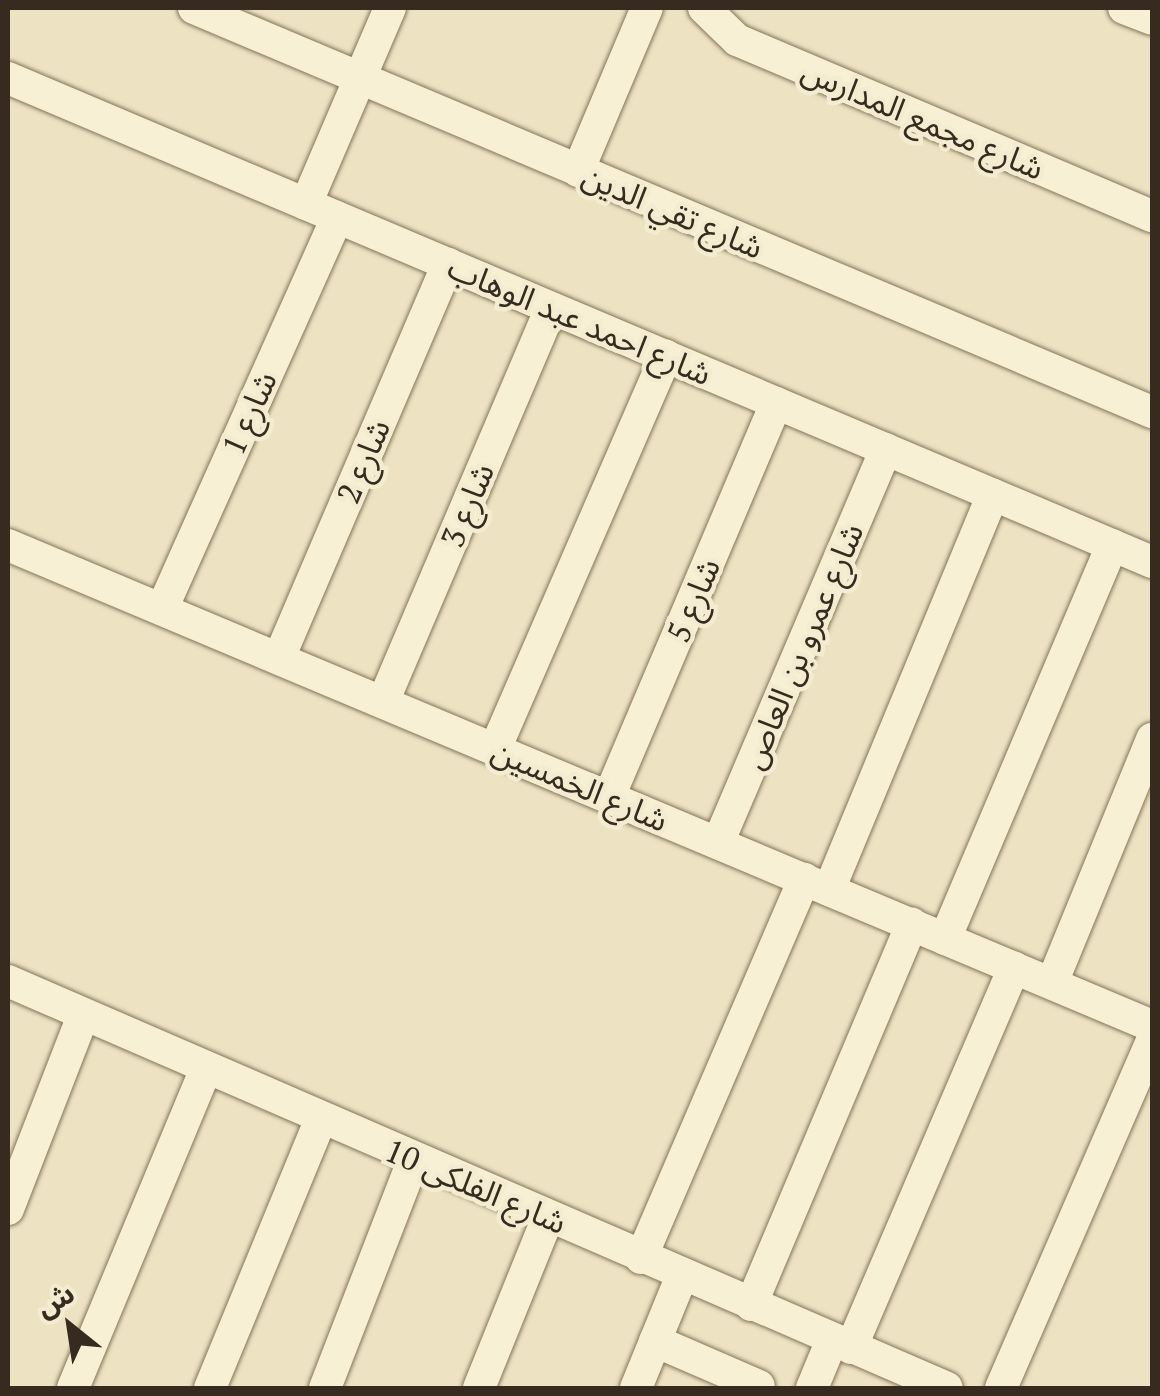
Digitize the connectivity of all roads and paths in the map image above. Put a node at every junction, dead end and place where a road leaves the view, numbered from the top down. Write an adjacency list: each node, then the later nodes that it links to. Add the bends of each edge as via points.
1 (194, 8): 8 (street, شارع تقي الدين)
2 (390, 8): 8 (street)
3 (647, 8): 9 (street)
4 (704, 8): 11 (street, شارع مجمع المدارس, via 737,40)
5 (1124, 8): 6 (street)
6 (1152, 19)
7 (8, 78): 10 (street, شارع احمد عبد الوهاب)
8 (359, 79): 9 (street, شارع تقي الدين); 10 (street)
9 (578, 171): 17 (street, شارع تقي الدين)
10 (306, 204): 12 (street, شارع احمد عبد الوهاب)
11 (1152, 216)
12 (337, 218): 13 (street, شارع احمد عبد الوهاب); 23 (street, شارع 1)
13 (448, 264): 14 (street, شارع احمد عبد الوهاب); 24 (street, شارع 2)
14 (551, 308): 15 (street, شارع احمد عبد الوهاب); 25 (street, شارع 3)
15 (666, 356): 16 (street, شارع احمد عبد الوهاب); 27 (street)
16 (776, 402): 18 (street, شارع احمد عبد الوهاب); 28 (street, شارع 5)
17 (1152, 412)
18 (886, 449): 19 (street, شارع احمد عبد الوهاب); 29 (street, شارع عمرو بن العاص)
19 (994, 495): 21 (street, شارع احمد عبد الوهاب); 30 (street)
20 (8, 544): 23 (street, شارع الخمسين)
21 (1112, 544): 22 (street, شارع احمد عبد الوهاب); 32 (street)
22 (1152, 562)
23 (162, 609): 24 (street, شارع الخمسين)
24 (278, 658): 25 (street, شارع الخمسين)
25 (384, 702): 27 (street, شارع الخمسين)
26 (1152, 739): 35 (street)
27 (495, 749): 28 (street, شارع الخمسين)
28 (609, 798): 29 (street, شارع الخمسين)
29 (718, 843): 30 (street, شارع الخمسين)
30 (816, 884): 31 (street, شارع الخمسين); 44 (street)
31 (912, 924): 32 (street, شارع الخمسين); 46 (street)
32 (945, 938): 33 (street, شارع الخمسين)
33 (1014, 968): 35 (street, شارع الخمسين); 48 (street)
34 (8, 981): 36 (street, شارع الفلكى 10)
35 (1052, 983): 37 (street, شارع الخمسين)
36 (83, 1016): 39 (street, شارع الفلكى 10); 42 (street)
37 (1152, 1026)
38 (1152, 1040): 57 (street)
39 (206, 1069): 40 (street, شارع الفلكى 10); 50 (street)
40 (321, 1119): 41 (street, شارع الفلكى 10); 51 (street)
41 (414, 1160): 43 (street, شارع الفلكى 10); 52 (street)
42 (8, 1209)
43 (548, 1218): 44 (street, شارع الفلكى 10); 53 (street)
44 (642, 1258): 45 (street, شارع الفلكى 10)
45 (682, 1275): 46 (street, شارع الفلكى 10); 47 (street)
46 (751, 1305): 48 (street, شارع الفلكى 10)
47 (655, 1341): 49 (street); 54 (street)
48 (841, 1344): 55 (street); 56 (street, شارع الفلكى 10)
49 (759, 1386)
50 (73, 1388)
51 (210, 1388)
52 (324, 1388)
53 (478, 1388)
54 (636, 1388)
55 (812, 1388)
56 (946, 1388)
57 (1001, 1388)

